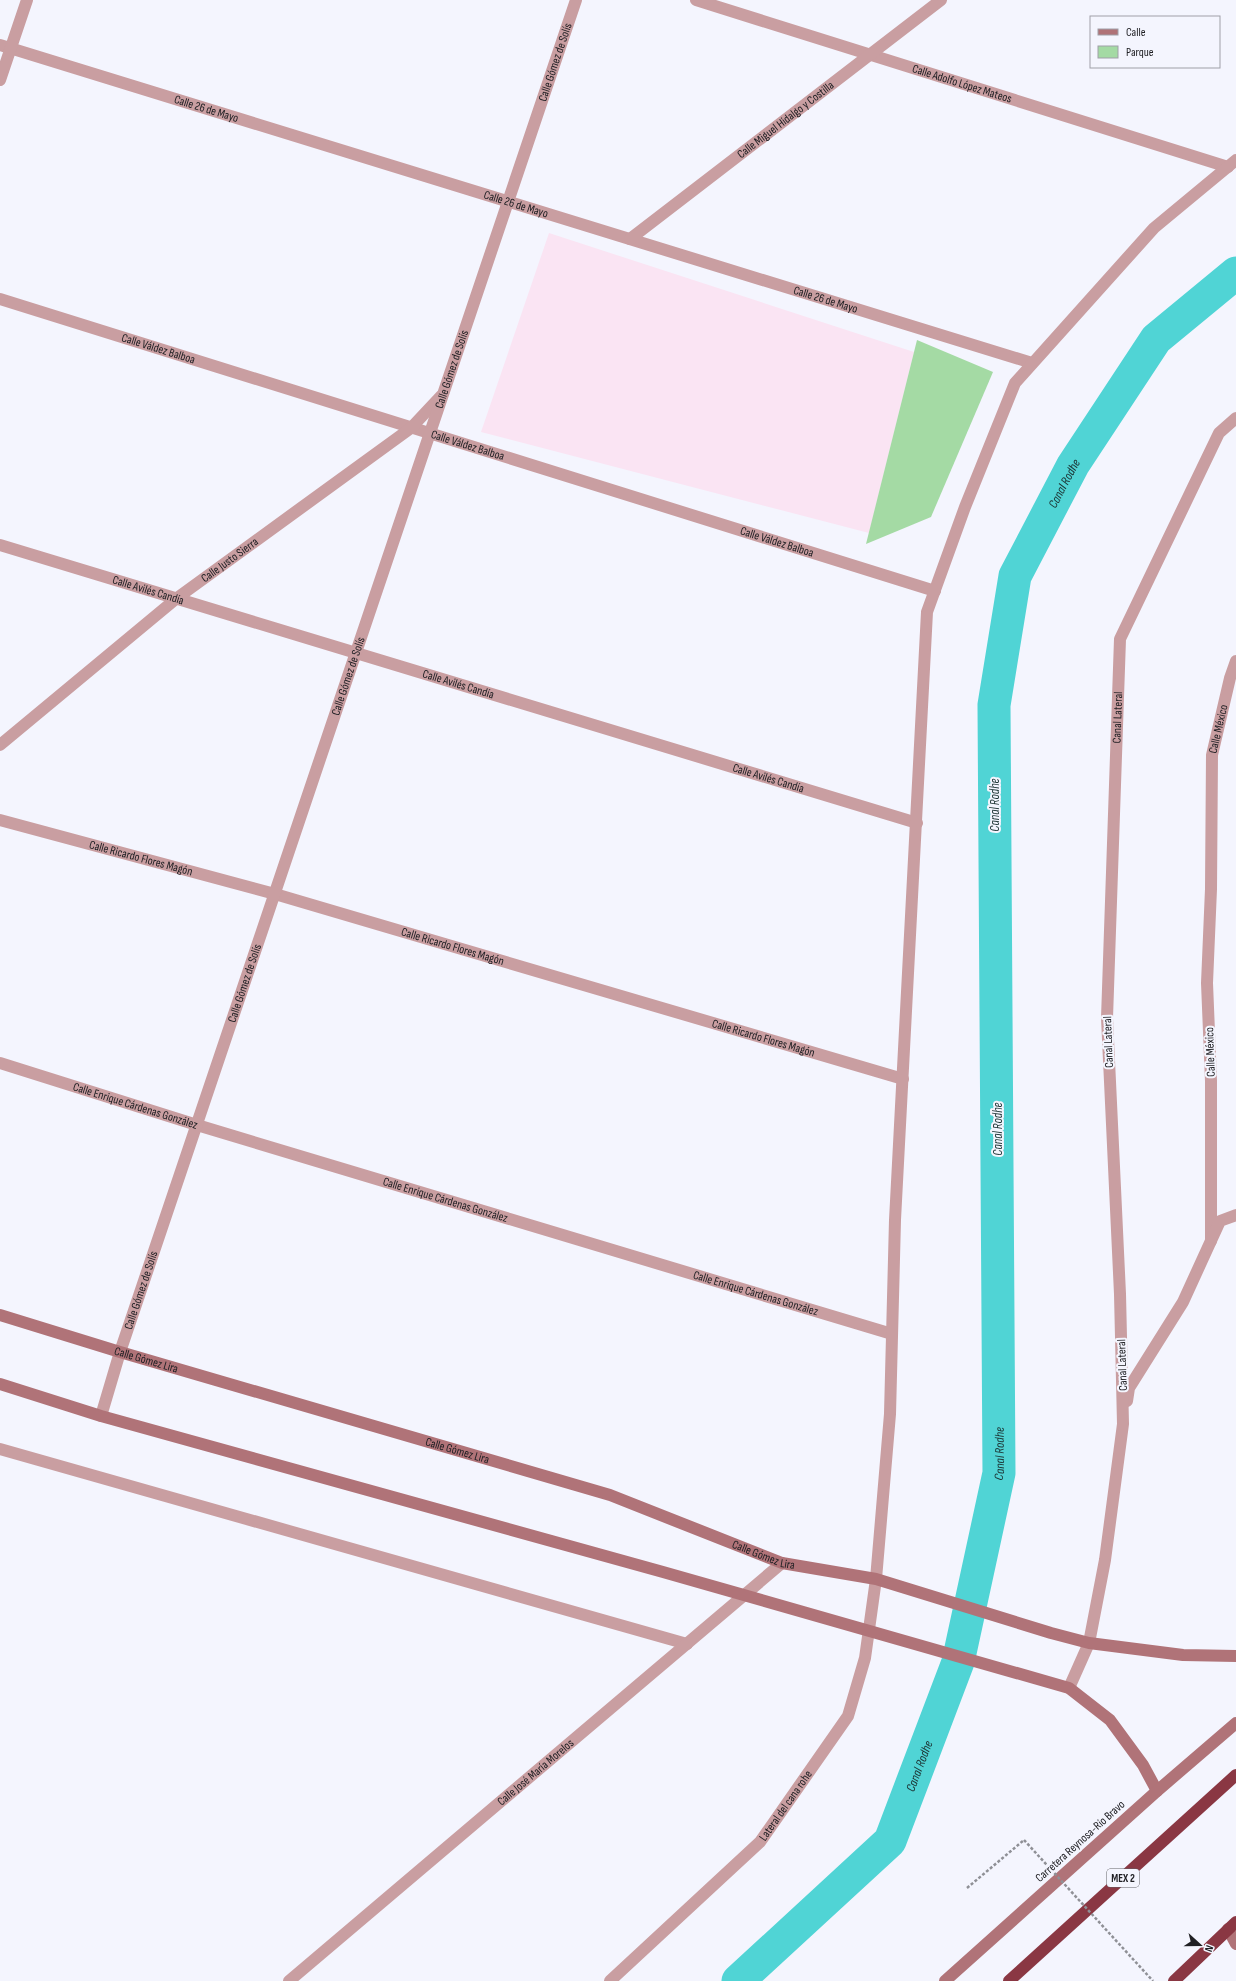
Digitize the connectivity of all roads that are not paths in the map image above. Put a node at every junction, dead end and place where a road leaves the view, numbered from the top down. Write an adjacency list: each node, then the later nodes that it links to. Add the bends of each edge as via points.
1 (27, 0): 5 (street)
2 (576, 0): 9 (street, Calle Gómez de Solís)
3 (696, 0): 6 (street, Calle Adolfo López Mateos)
4 (941, 0): 6 (street, Calle Miguel Hidalgo y Costilla)
5 (5, 47): 7 (street); 9 (street, Calle 26 de Mayo)
6 (871, 54): 8 (street, Calle Adolfo López Mateos); 10 (street, Calle Miguel Hidalgo y Costilla)
7 (0, 80)
8 (1232, 163): 12 (street, Lateral del cana rohe, via 1154,228)
9 (508, 201): 10 (street, Calle 26 de Mayo); 13 (street, Calle Gómez de Solís)
10 (630, 239): 12 (street, Calle 26 de Mayo)
11 (0, 299): 15 (street, Calle Váldez Balboa)
12 (1032, 363): 18 (street, Lateral del cana rohe, via 1015,383 964,507)
13 (444, 393): 15 (street, Calle Justo Sierra); 16 (street, Calle Gómez de Solís)
14 (1236, 418): 36 (street, Canal Lateral, via 1219,433 1120,639 1107,1018 1120,1294)
15 (411, 428): 16 (street, Calle Váldez Balboa); 19 (street, Calle Justo Sierra)
16 (430, 434): 18 (street, Calle Váldez Balboa); 20 (street, Calle Gómez de Solís)
17 (0, 544): 19 (street, Calle Avilés Candía)
18 (935, 592): 24 (street, Lateral del cana rohe, via 928,612)
19 (177, 598): 20 (street, Calle Avilés Candía); 22 (street, Calle Justo Sierra)
20 (356, 652): 24 (street, Calle Avilés Candía); 25 (street, Calle Gómez de Solís)
21 (1236, 661): 30 (street, Calle México, via 1212,755 1207,983 1211,1081)
22 (0, 745)
23 (0, 820): 25 (street, Calle Ricardo Flores Magón)
24 (917, 823): 27 (street, Lateral del cana rohe)
25 (275, 894): 27 (street, Calle Ricardo Flores Magón); 28 (street, Calle Gómez de Solís)
26 (0, 1063): 28 (street, Calle Enrique Cárdenas González)
27 (903, 1079): 32 (street, Lateral del cana rohe)
28 (197, 1125): 32 (street, Calle Enrique Cárdenas González); 33 (street, Calle Gómez de Solís)
29 (1236, 1215): 30 (street, via 1220,1221)
30 (1211, 1241): 36 (street, Calle México, via 1184,1302 1129,1388)
31 (0, 1315): 33 (street, Calle Gómez Lira)
32 (892, 1334): 39 (street, Lateral del cana rohe, via 890,1414)
33 (120, 1352): 35 (street, Calle Gómez de Solís); 38 (street, Calle Gómez Lira, via 610,1495)
34 (0, 1384): 35 (street)
35 (101, 1416): 40 (street, via 664,1572)
36 (1123, 1424): 42 (street, Canal Lateral, via 1106,1560)
37 (0, 1450): 43 (street)
38 (782, 1563): 39 (street, Calle Gómez Lira); 40 (street, Calle José María Morelos)
39 (876, 1579): 41 (street, Lateral del cana rohe); 42 (street, Calle Gómez Lira)
40 (744, 1597): 41 (street); 43 (street, Calle José María Morelos)
41 (870, 1631): 45 (street); 52 (street, Lateral del cana rohe, via 866,1658 848,1716 760,1842)
42 (1089, 1643): 44 (street, Calle Gómez Lira, via 1182,1655); 45 (street, Canal Lateral)
43 (687, 1644): 51 (street, Calle José María Morelos)
44 (1236, 1656)
45 (1069, 1688): 48 (street, via 1110,1720 1143,1765)
46 (1236, 1723): 48 (street, Carretera Reynosa-Río Bravo)
47 (1236, 1775): 54 (highway, MEX 2)
48 (1157, 1791): 53 (street, Carretera Reynosa-Río Bravo)
49 (1232, 1926): 50 (street); 55 (highway)
50 (1236, 1944)
51 (289, 1981)
52 (610, 1981)
53 (945, 1981)
54 (1009, 1981)
55 (1174, 1981)

